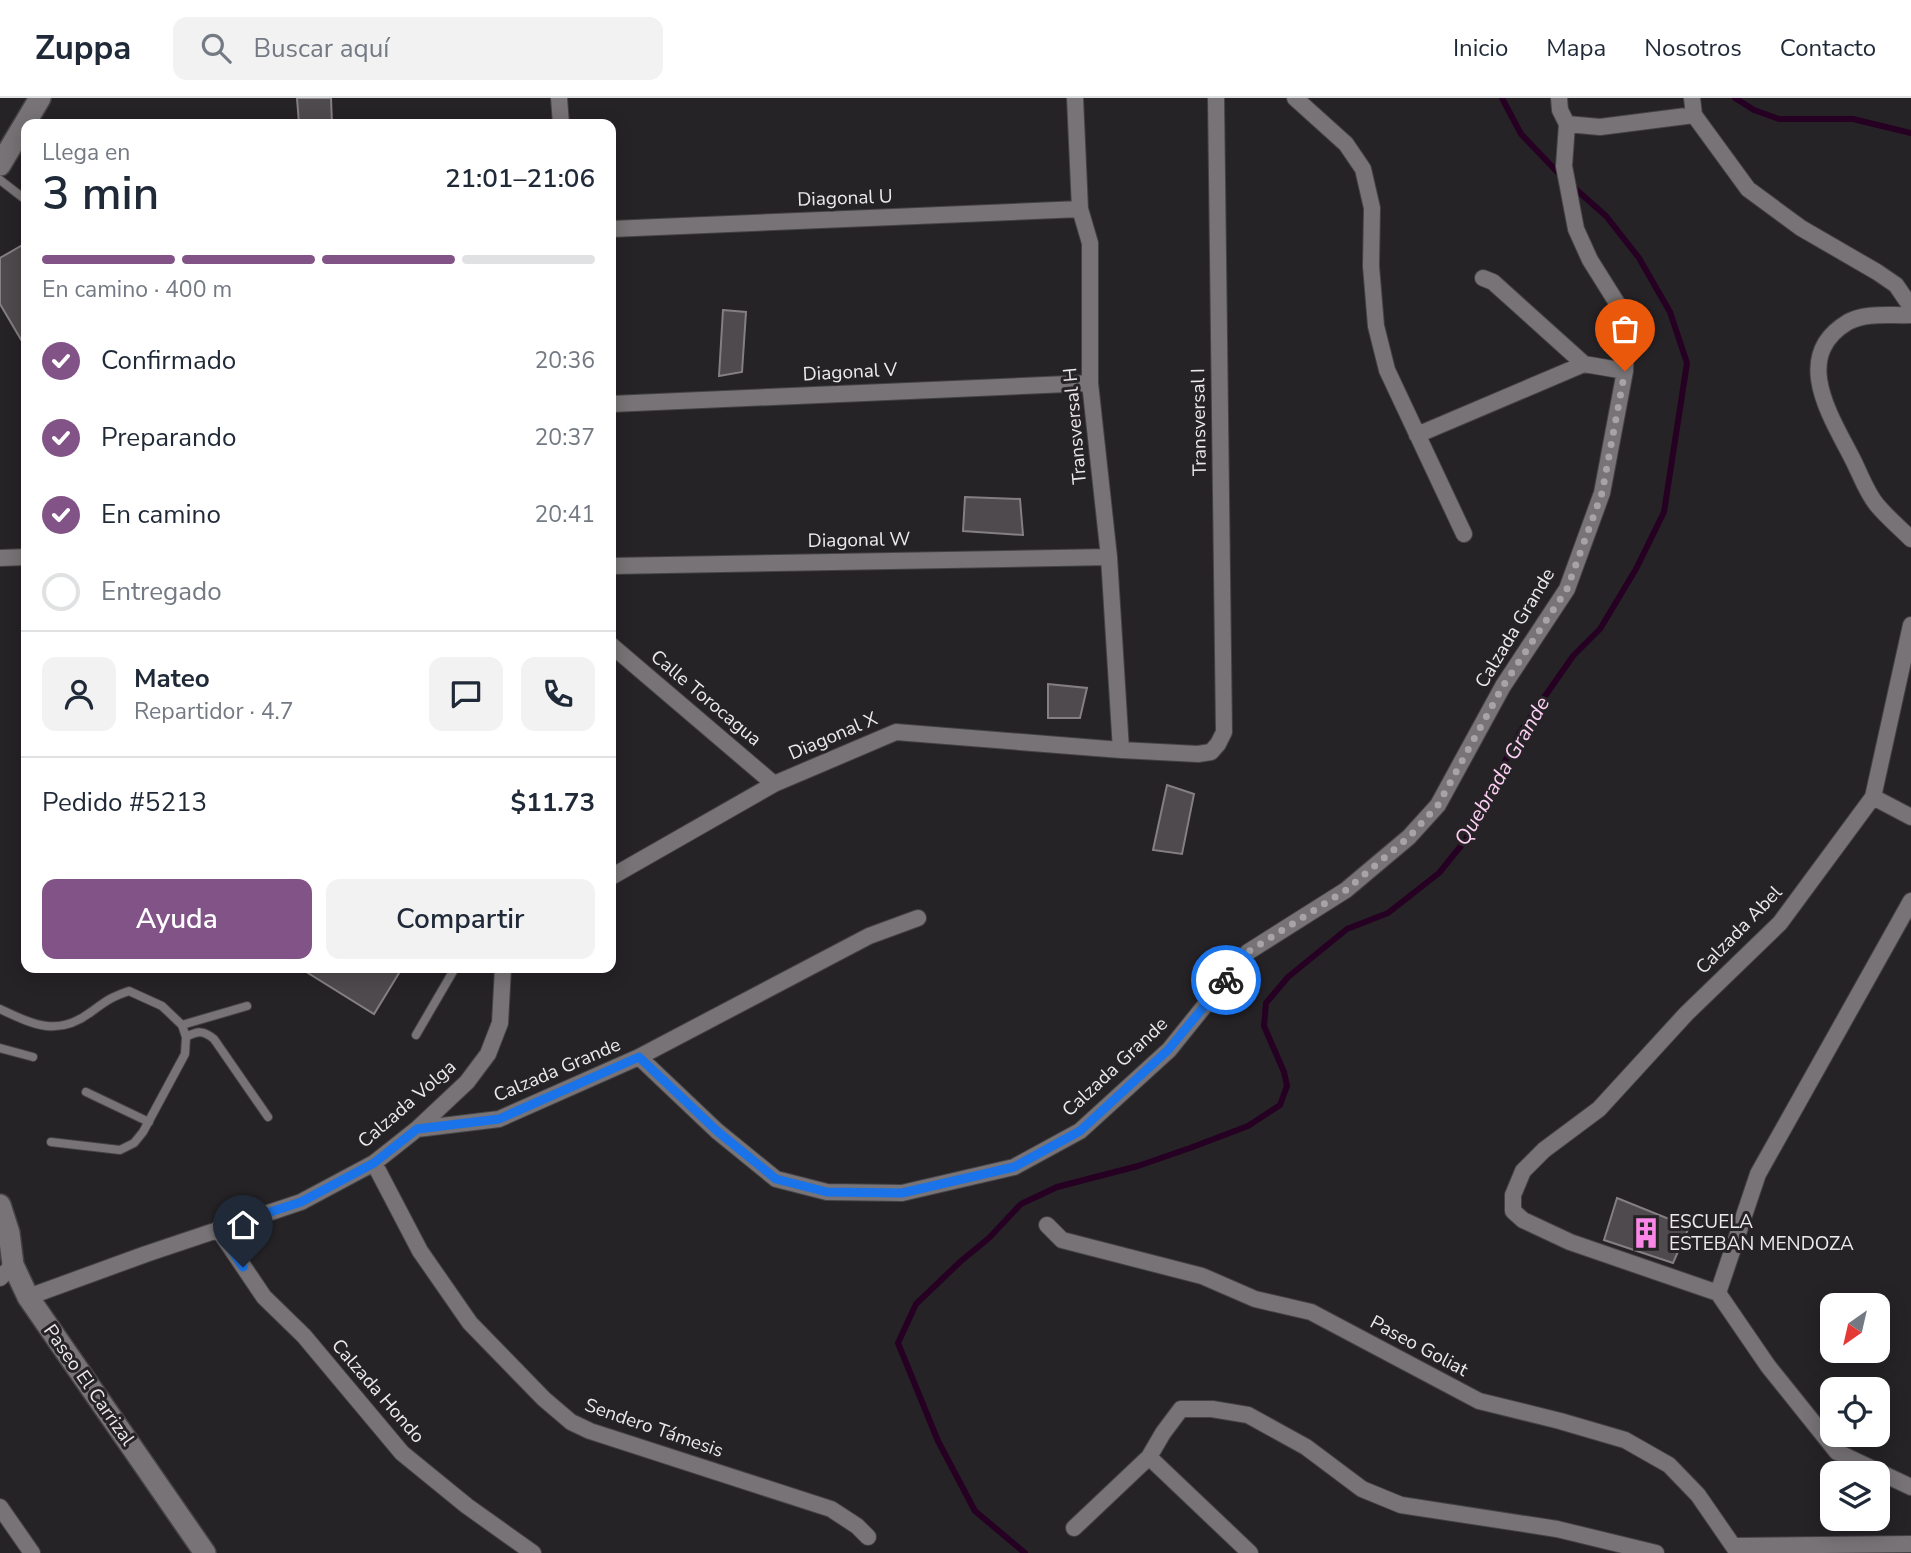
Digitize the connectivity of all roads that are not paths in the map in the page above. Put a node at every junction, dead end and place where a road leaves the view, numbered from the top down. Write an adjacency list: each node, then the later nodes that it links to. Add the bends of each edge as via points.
1 (40, 98): 9 (street)
2 (559, 98): 10 (street)
3 (1075, 98): 16 (street, Transversal H)
4 (1216, 98): 34 (street, Transversal I, via 1224,733)
5 (1296, 98): 25 (street, via 1346,144 1363,169 1371,208 1376,326 1387,370)
6 (1559, 98): 11 (street, Calzada Grande)
7 (1692, 98): 8 (street)
8 (1695, 115): 11 (street, via 1600,127); 19 (street, via 1748,189 1801,228 1896,285)
9 (31, 119)
10 (561, 119)
11 (1567, 124): 22 (street, Calzada Grande, via 1564,166 1576,229 1622,311)
12 (20, 145): 13 (street)
13 (0, 165)
14 (0, 180): 15 (lane)
15 (21, 196)
16 (1080, 209): 17 (street, Diagonal U); 23 (street, Transversal H, via 1090,243)
17 (616, 229)
18 (1483, 278): 21 (street)
19 (1911, 307)
20 (1911, 315): 27 (street, via 1862,316 1849,321 1831,335 1820,352 1817,370 1821,394 1876,503)
21 (1584, 364): 22 (street); 25 (street)
22 (1625, 371): 51 (street, Calzada Grande, via 1602,493 1567,589 1503,686 1438,805 1409,837 1346,890 1248,952 1168,1050 1080,1131 1014,1167 967,1179 902,1193 827,1192 776,1179)
23 (1090, 383): 24 (street, Diagonal V); 29 (street, Transversal H)
24 (616, 404)
25 (1417, 435): 26 (street)
26 (1464, 534)
27 (1911, 539)
28 (21, 555): 30 (street)
29 (1109, 557): 31 (street, Diagonal W); 35 (street, Transversal H)
30 (0, 558)
31 (616, 566)
32 (1911, 625): 37 (street, Calzada Abel)
33 (616, 649): 36 (street, Calle Torocagua)
34 (1219, 744): 35 (street, Diagonal X, via 1211,752 1198,754)
35 (1122, 750): 36 (street, Diagonal X, via 896,732)
36 (774, 784): 39 (street, Diagonal X)
37 (1873, 797): 38 (street); 62 (street, Calzada Abel, via 1780,923 1686,1014 1600,1109 1523,1171 1513,1195 1513,1210 1523,1220)
38 (1911, 817)
39 (616, 868)
40 (1911, 901): 62 (street, via 1758,1174)
41 (918, 918): 51 (street, via 869,936)
42 (452, 973): 47 (lane)
43 (503, 973): 55 (street, Calzada Volga, via 500,1023 488,1054 467,1082)
44 (247, 1006): 46 (lane)
45 (0, 1009): 46 (lane, via 28,1022 59,1027 129,991 162,1006)
46 (182, 1025): 48 (lane)
47 (416, 1035)
48 (186, 1037): 53 (lane, via 203,1031 214,1040); 54 (lane, via 185,1054)
49 (0, 1048): 50 (lane)
50 (33, 1056)
51 (639, 1057): 55 (street, Calzada Grande, via 499,1119)
52 (86, 1092): 54 (lane)
53 (268, 1117)
54 (149, 1122): 56 (lane, via 134,1143 121,1150)
55 (417, 1129): 57 (street, Calzada Volga)
56 (51, 1142)
57 (374, 1163): 60 (street, Calzada Volga, via 301,1202); 68 (street, Sendero Támesis, via 420,1251 470,1323 560,1413 590,1432 831,1509)
58 (0, 1205): 61 (street, Paseo El Carrizal, via 9,1233)
59 (1047, 1225): 70 (street, Paseo Goliat, via 1062,1240 1202,1276 1255,1299 1311,1312 1479,1401 1625,1440 1670,1465 1698,1494)
60 (218, 1229): 63 (street, Calzada Volga); 73 (street, Calzada Hondo, via 264,1297 304,1336 402,1453)
61 (6, 1271): 63 (street, Paseo El Carrizal)
62 (1718, 1293): 65 (street, via 1768,1366 1837,1452)
63 (28, 1297): 72 (street, Paseo El Carrizal)
64 (1149, 1457): 67 (street); 74 (street); 75 (street, via 1181,1409 1248,1415 1306,1447 1362,1489 1401,1505 1557,1529)
65 (1911, 1487)
66 (0, 1507): 71 (street)
67 (1074, 1528)
68 (868, 1537)
69 (1911, 1544): 70 (street)
70 (1736, 1549)
71 (32, 1553)
72 (205, 1553)
73 (533, 1553)
74 (1250, 1553)
75 (1656, 1553)

